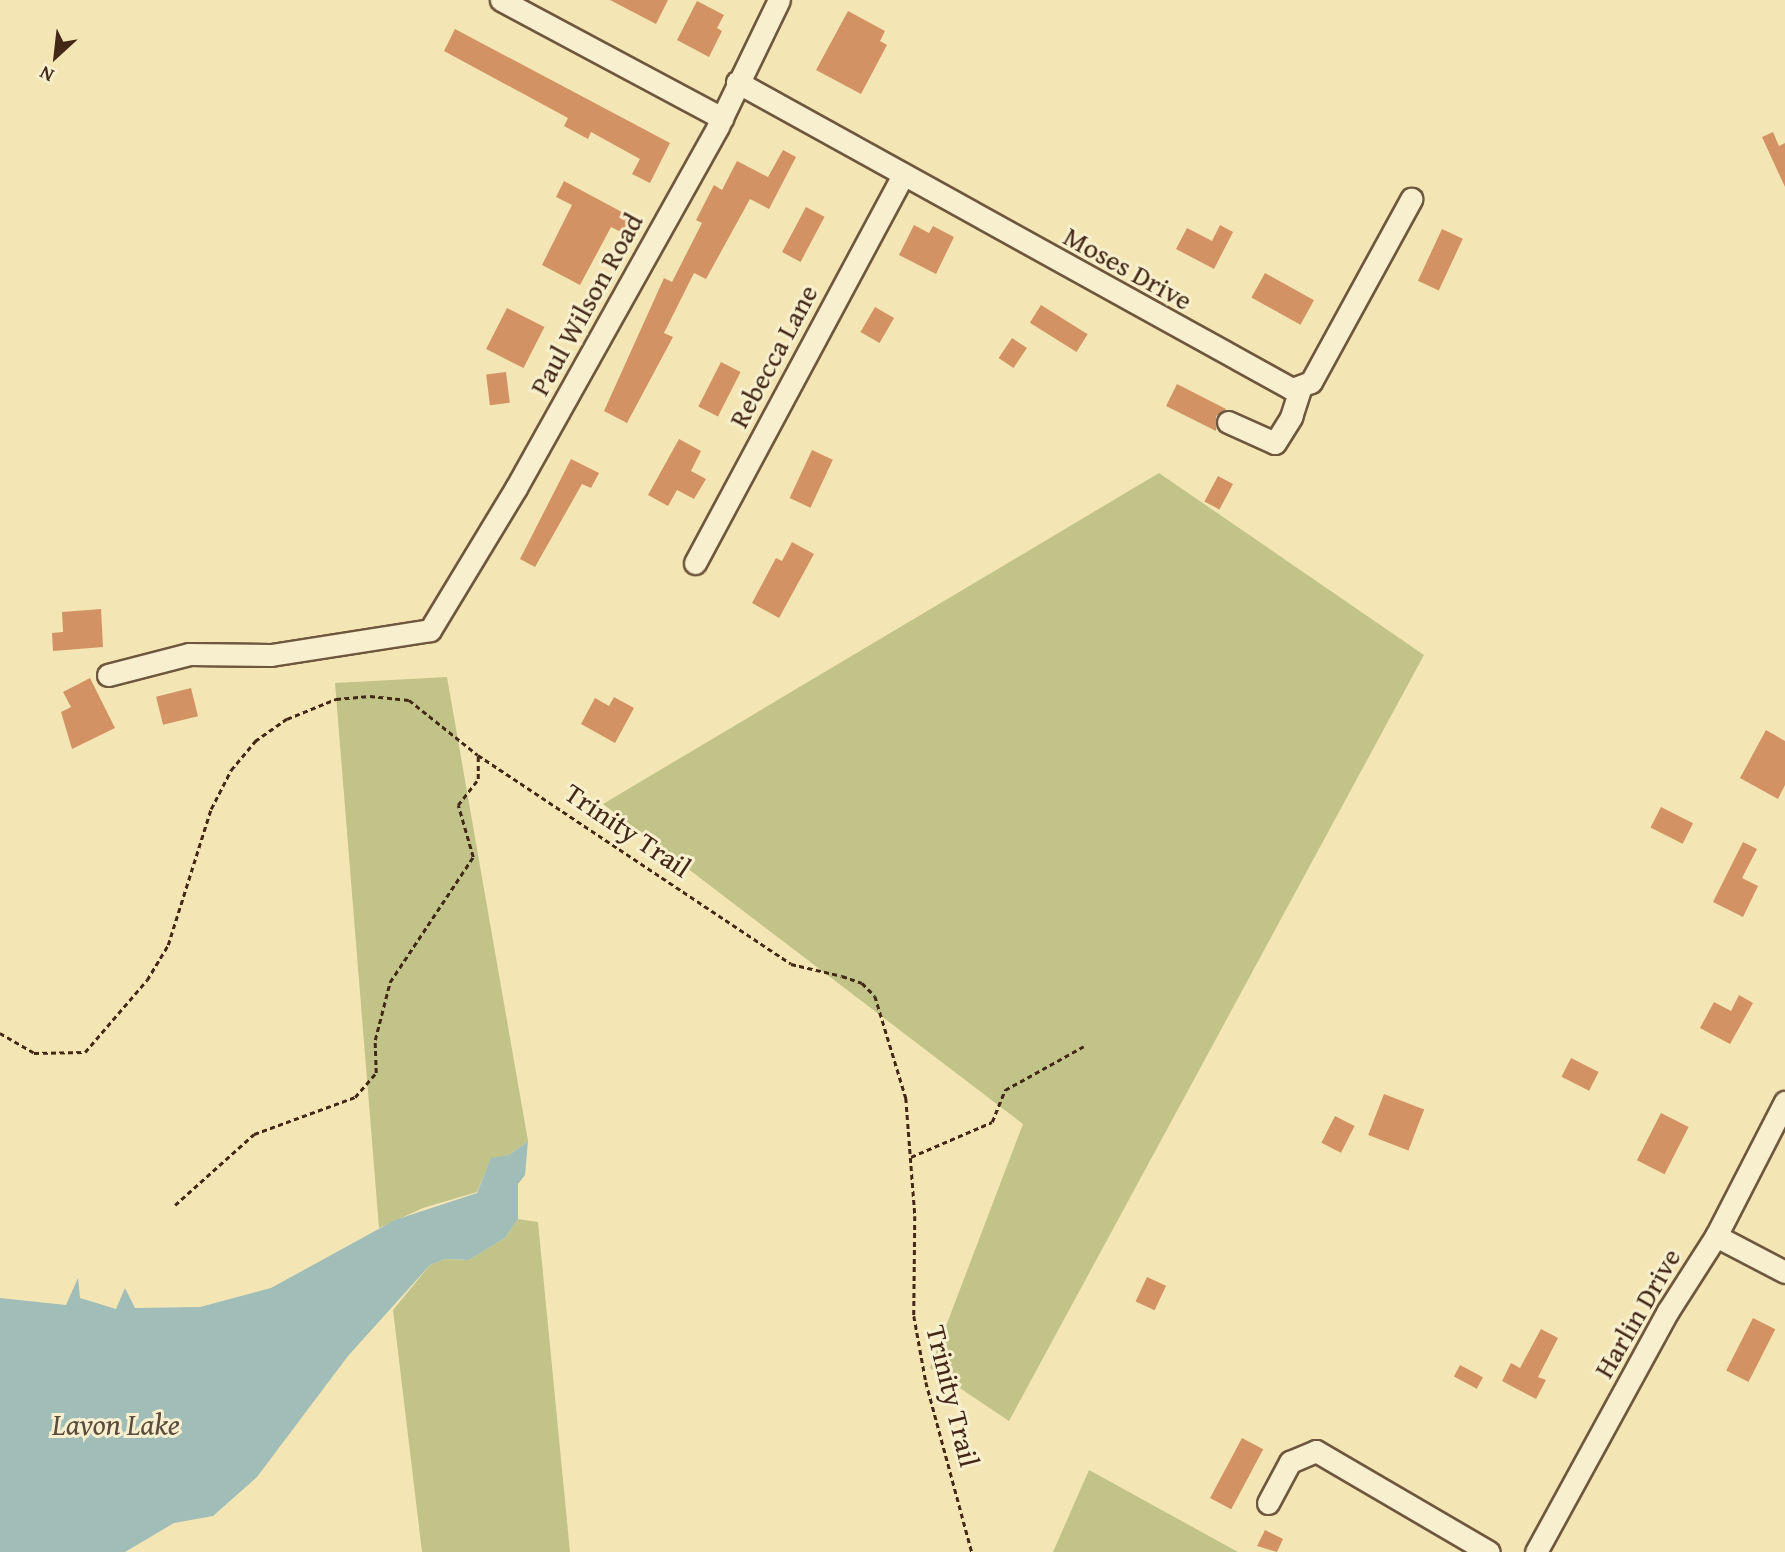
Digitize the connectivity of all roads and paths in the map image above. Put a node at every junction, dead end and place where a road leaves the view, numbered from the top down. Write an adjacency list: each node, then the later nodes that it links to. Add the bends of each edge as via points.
1 (501, 0): 4 (street)
2 (779, 0): 3 (street, Paul Wilson Road)
3 (737, 82): 4 (street, Paul Wilson Road); 5 (street, Moses Drive)
4 (722, 118): 10 (street, Paul Wilson Road, via 516,488 430,630 271,655 189,654)
5 (902, 177): 7 (street, Moses Drive, via 1283,386); 9 (street, Rebecca Lane)
6 (1411, 199): 7 (street, via 1311,382)
7 (1300, 390): 8 (street, via 1275,443)
8 (1228, 422)
9 (695, 563)
10 (108, 675)
11 (478, 755): 12 (path, Trinity Trail, via 409,700 336,699 287,719 255,741 231,769 211,809 168,945 109,1027 85,1052 34,1053); 16 (path, Trinity Trail, via 791,964 842,976 869,990 875,996 906,1098); 17 (path, via 478,779 458,805 473,857 390,982 375,1040 376,1073 355,1097 254,1134)
12 (0, 1033)
13 (1084, 1046): 16 (path, via 1005,1090 992,1122)
14 (1785, 1102): 15 (street, Harlin Drive)
15 (1777, 1136): 18 (street, Harlin Drive)
16 (911, 1157): 21 (path, Trinity Trail, via 914,1316 926,1382)
17 (175, 1205)
18 (1716, 1236): 19 (street); 23 (street, Harlin Drive, via 1668,1311)
19 (1785, 1272)
20 (1269, 1503): 22 (street, via 1290,1462 1316,1451)
21 (972, 1552)
22 (1489, 1552)
23 (1536, 1552)

